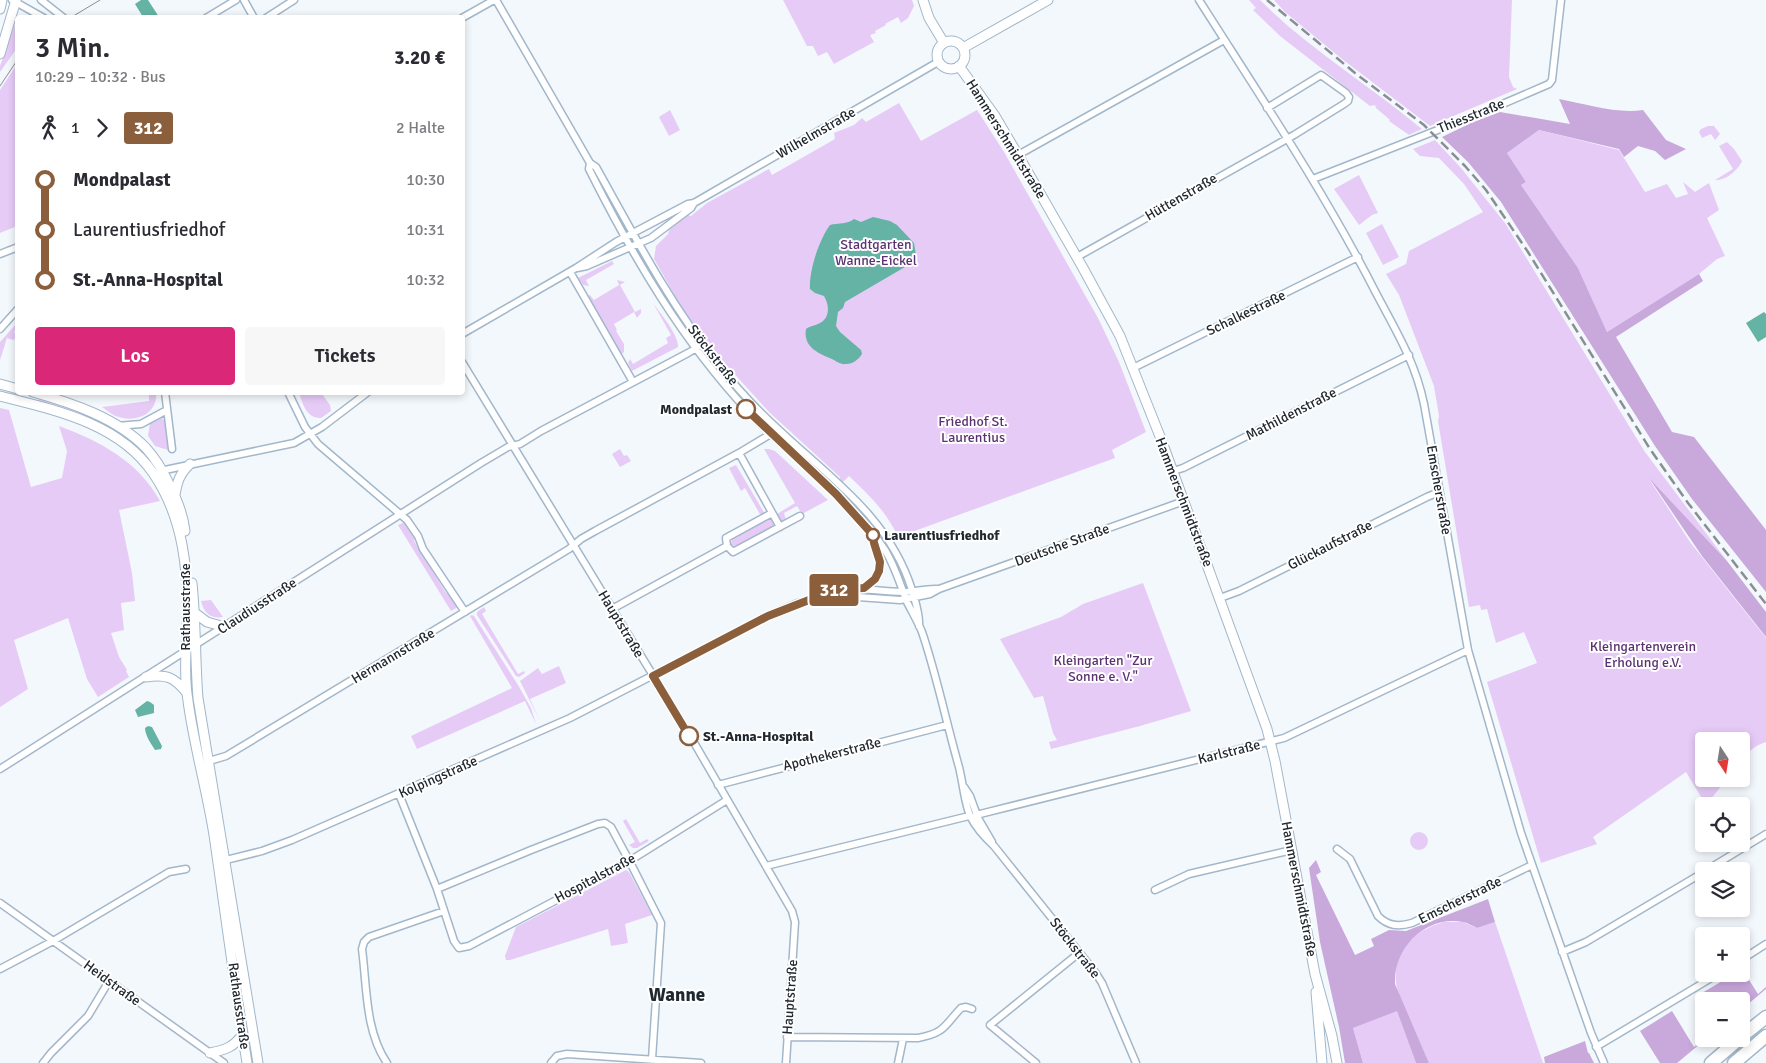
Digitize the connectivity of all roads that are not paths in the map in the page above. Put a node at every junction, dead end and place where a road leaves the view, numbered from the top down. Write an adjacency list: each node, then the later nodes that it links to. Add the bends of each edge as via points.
1 (2, 0): 12 (street)
2 (15, 0): 13 (street); 22 (street)
3 (40, 0): 14 (street)
4 (236, 0): 15 (street)
5 (244, 0): 16 (street)
6 (294, 0): 17 (street)
7 (495, 0): 18 (street, Stöckstraße); 28 (street, Stöckstraße)
8 (923, 0): 20 (street, via 929,18)
9 (1048, 0): 21 (street)
10 (1199, 0): 19 (street, Emscherstraße)
11 (1561, 0): 29 (street, Thiesstraße, via 1549,84)
12 (0, 9)
13 (39, 15)
14 (60, 15)
15 (211, 15)
16 (252, 15)
17 (270, 15)
18 (465, 16)
19 (1224, 40): 25 (street, Emscherstraße); 27 (street)
20 (944, 43): 21 (street, via 954,42); 23 (street, via 937,51)
21 (963, 48): 24 (street, via 964,58)
22 (0, 54)
23 (938, 62): 24 (street, via 948,69); 30 (street, Wilhelmstraße)
24 (959, 66): 27 (street, Hammerschmidtstraße)
25 (1267, 108): 26 (street, Emscherstraße); 26 (street, via 1321,75 1348,95 1349,99 1344,104)
26 (1286, 138): 29 (street, Emscherstraße); 37 (street, Hüttenstraße)
27 (1018, 155): 37 (street, Hammerschmidtstraße)
28 (590, 164): 31 (street, Stöckstraße, via 596,166); 32 (street, Stöckstraße, via 589,169)
29 (1313, 179): 38 (street, Emscherstraße)
30 (694, 204): 31 (street, Wilhelmstraße, via 688,204); 33 (street, Wilhelmstraße)
31 (634, 234): 32 (street, Wilhelmstraße); 33 (street, Stöckstraße)
32 (625, 238): 35 (street, Stöckstraße); 39 (street, Wilhelmstraße)
33 (640, 244): 35 (street, Wilhelmstraße); 43 (street, Stöckstraße)
34 (15, 248): 36 (street)
35 (631, 248): 39 (street, Wilhelmstraße); 44 (street, Stöckstraße, via 659,297)
36 (0, 254)
37 (1077, 257): 47 (street, Hammerschmidtstraße)
38 (1358, 257): 45 (street, Emscherstraße); 47 (street, Schalkestraße)
39 (573, 270): 42 (street, Wilhelmstraße); 48 (street, via 583,294)
40 (15, 312): 41 (street)
41 (0, 329)
42 (465, 332)
43 (703, 344): 44 (street, Claudiusstraße); 60 (street, Stöckstraße, via 742,392)
44 (695, 349): 48 (street, Claudiusstraße); 62 (street, Stöckstraße)
45 (1409, 355): 67 (street, Mathildenstraße); 69 (street, Emscherstraße, via 1421,389)
46 (465, 367): 63 (street, Hauptstraße)
47 (1133, 368): 67 (street, Hammerschmidtstraße)
48 (634, 382): 63 (street, Claudiusstraße)
49 (0, 384): 50 (street)
50 (15, 387)
51 (33, 395): 57 (street)
52 (41, 395): 59 (street, Rathausstraße, via 77,406)
53 (165, 395): 58 (street)
54 (290, 395): 61 (street)
55 (364, 395): 61 (street)
56 (0, 396): 57 (street, Rathausstraße)
57 (31, 404): 68 (street, Rathausstraße, via 103,430)
58 (167, 410): 59 (street, via 141,424); 64 (street)
59 (116, 426): 68 (street, Rathausstraße, via 146,448)
60 (778, 429): 62 (street, Hermannstraße); 80 (street, Stöckstraße, via 843,487 877,524 897,553)
61 (309, 434): 66 (street, via 287,445); 73 (street)
62 (771, 434): 65 (street, Hermannstraße); 76 (street, Stöckstraße, via 836,494)
63 (514, 445): 73 (street, Claudiusstraße); 77 (street, Hauptstraße)
64 (172, 449)
65 (739, 453): 72 (street); 77 (street, Hermannstraße, via 595,530)
66 (190, 464): 68 (street); 70 (street, via 179,478)
67 (1173, 471): 71 (street, Hammerschmidtstraße)
68 (158, 472): 70 (street, Rathausstraße); 91 (street, Rathausstraße, via 173,509 183,547 187,582)
69 (1439, 492): 82 (street, Glückaufstraße); 90 (street, Emscherstraße)
70 (175, 494): 86 (street, Rathausstraße, via 184,525)
71 (1184, 501): 80 (street, Deutsche Straße, via 939,589); 82 (street, Hammerschmidtstraße)
72 (772, 513): 75 (street); 78 (street, via 726,538)
73 (401, 514): 85 (street, via 408,520 423,549); 88 (street, Claudiusstraße)
74 (800, 516): 75 (street)
75 (780, 527): 78 (street, via 733,552)
76 (873, 535): 79 (street, Stöckstraße, via 879,571); 81 (street, Stöckstraße, via 890,560)
77 (574, 545): 84 (street, Hauptstraße); 85 (street, Hermannstraße)
78 (727, 546): 84 (street)
79 (864, 588): 81 (street); 83 (street, via 832,590)
80 (913, 595): 81 (street, Deutsche Straße); 87 (street, Stöckstraße)
81 (905, 596): 83 (street, via 894,601 844,596); 87 (street, Stöckstraße)
82 (1220, 598): 97 (street, Hammerschmidtstraße)
83 (809, 600): 92 (street, Kolpingstraße, via 768,616)
84 (612, 609): 92 (street, Hauptstraße)
85 (465, 612): 98 (street, Hermannstraße, via 226,756)
86 (195, 613): 88 (street, via 207,622); 89 (street, Rathausstraße)
87 (919, 626): 95 (street, Stöckstraße)
88 (225, 627): 89 (street, Claudiusstraße)
89 (196, 645): 91 (street, Claudiusstraße); 98 (street, Rathausstraße, via 198,698)
90 (1468, 650): 97 (street, Karlstraße); 110 (street, Emscherstraße)
91 (185, 652): 93 (street, Claudiusstraße); 94 (street, Rathausstraße)
92 (653, 676): 100 (street, Hauptstraße); 101 (street, Kolpingstraße, via 556,724)
93 (146, 677): 94 (street, via 167,676); 99 (street, Claudiusstraße)
94 (186, 693): 96 (street, Rathausstraße)
95 (947, 725): 100 (street, Apothekerstraße); 103 (street, Stöckstraße, via 964,798)
96 (194, 742): 98 (street); 107 (street, Rathausstraße)
97 (1271, 742): 103 (street, Karlstraße); 106 (street, Hammerschmidtstraße)
98 (209, 760): 107 (street, Rathausstraße)
99 (0, 769)
100 (718, 784): 102 (street, Hauptstraße)
101 (399, 794): 107 (street, Kolpingstraße, via 277,846); 114 (street)
102 (727, 800): 108 (street, Hospitalstraße); 111 (street, Hauptstraße)
103 (972, 815): 111 (street, Karlstraße); 121 (street, Stöckstraße)
104 (1766, 834): 109 (street)
105 (1337, 849): 110 (street, Emscherstraße, via 1350,859 1378,916 1384,922 1397,926 1412,923)
106 (1292, 850): 115 (street, via 1189,874); 124 (street, Hammerschmidtstraße)
107 (221, 861): 130 (street, Rathausstraße); 141 (street, Rathausstraße)
108 (629, 861): 114 (street, via 611,827 606,823 598,824); 117 (street, Hospitalstraße, via 469,946 459,948); 137 (street, via 661,928)
109 (1720, 862)
110 (1532, 865): 120 (street, Emscherstraße)
111 (766, 866): 132 (street, Hauptstraße, via 789,903 795,922)
112 (186, 869): 118 (street, via 169,872)
113 (1695, 877): 120 (street, via 1586,942)
114 (437, 889): 117 (street)
115 (1155, 890)
116 (0, 903): 118 (street, Heidstraße)
117 (444, 911): 142 (street, via 369,937 364,942 362,949 372,1028)
118 (53, 941): 123 (street); 125 (street, Heidstraße)
119 (1766, 944): 122 (street)
120 (1562, 952): 134 (street, Emscherstraße)
121 (1079, 953): 147 (street, via 990,1025); 148 (street, Stöckstraße, via 1102,983)
122 (1750, 954)
123 (0, 969)
124 (1315, 974): 149 (street, Hammerschmidtstraße); 150 (street, Hammerschmidtstraße)
125 (109, 981): 136 (street, Heidstraße); 138 (street, via 88,1016)
126 (1705, 982): 134 (street)
127 (972, 1010): 133 (street, via 961,1008 941,1032)
128 (1766, 1017): 129 (highway)
129 (1750, 1030)
130 (243, 1034): 136 (street, via 229,1048); 140 (street, Rathausstraße)
131 (1766, 1036): 153 (highway)
132 (787, 1037): 133 (street); 145 (street, Hauptstraße)
133 (903, 1039): 146 (street)
134 (1596, 1047): 151 (street, Emscherstraße)
135 (1730, 1047): 152 (highway)
136 (210, 1053): 139 (street, Heidstraße)
137 (652, 1059): 143 (street, via 567,1054 557,1056); 144 (street)
138 (43, 1063)
139 (224, 1063)
140 (247, 1063)
141 (258, 1063)
142 (387, 1063)
143 (551, 1063)
144 (701, 1063)
145 (786, 1063)
146 (898, 1063)
147 (1036, 1063)
148 (1136, 1063)
149 (1322, 1063)
150 (1337, 1063)
151 (1604, 1063)
152 (1711, 1063)
153 (1734, 1063)

